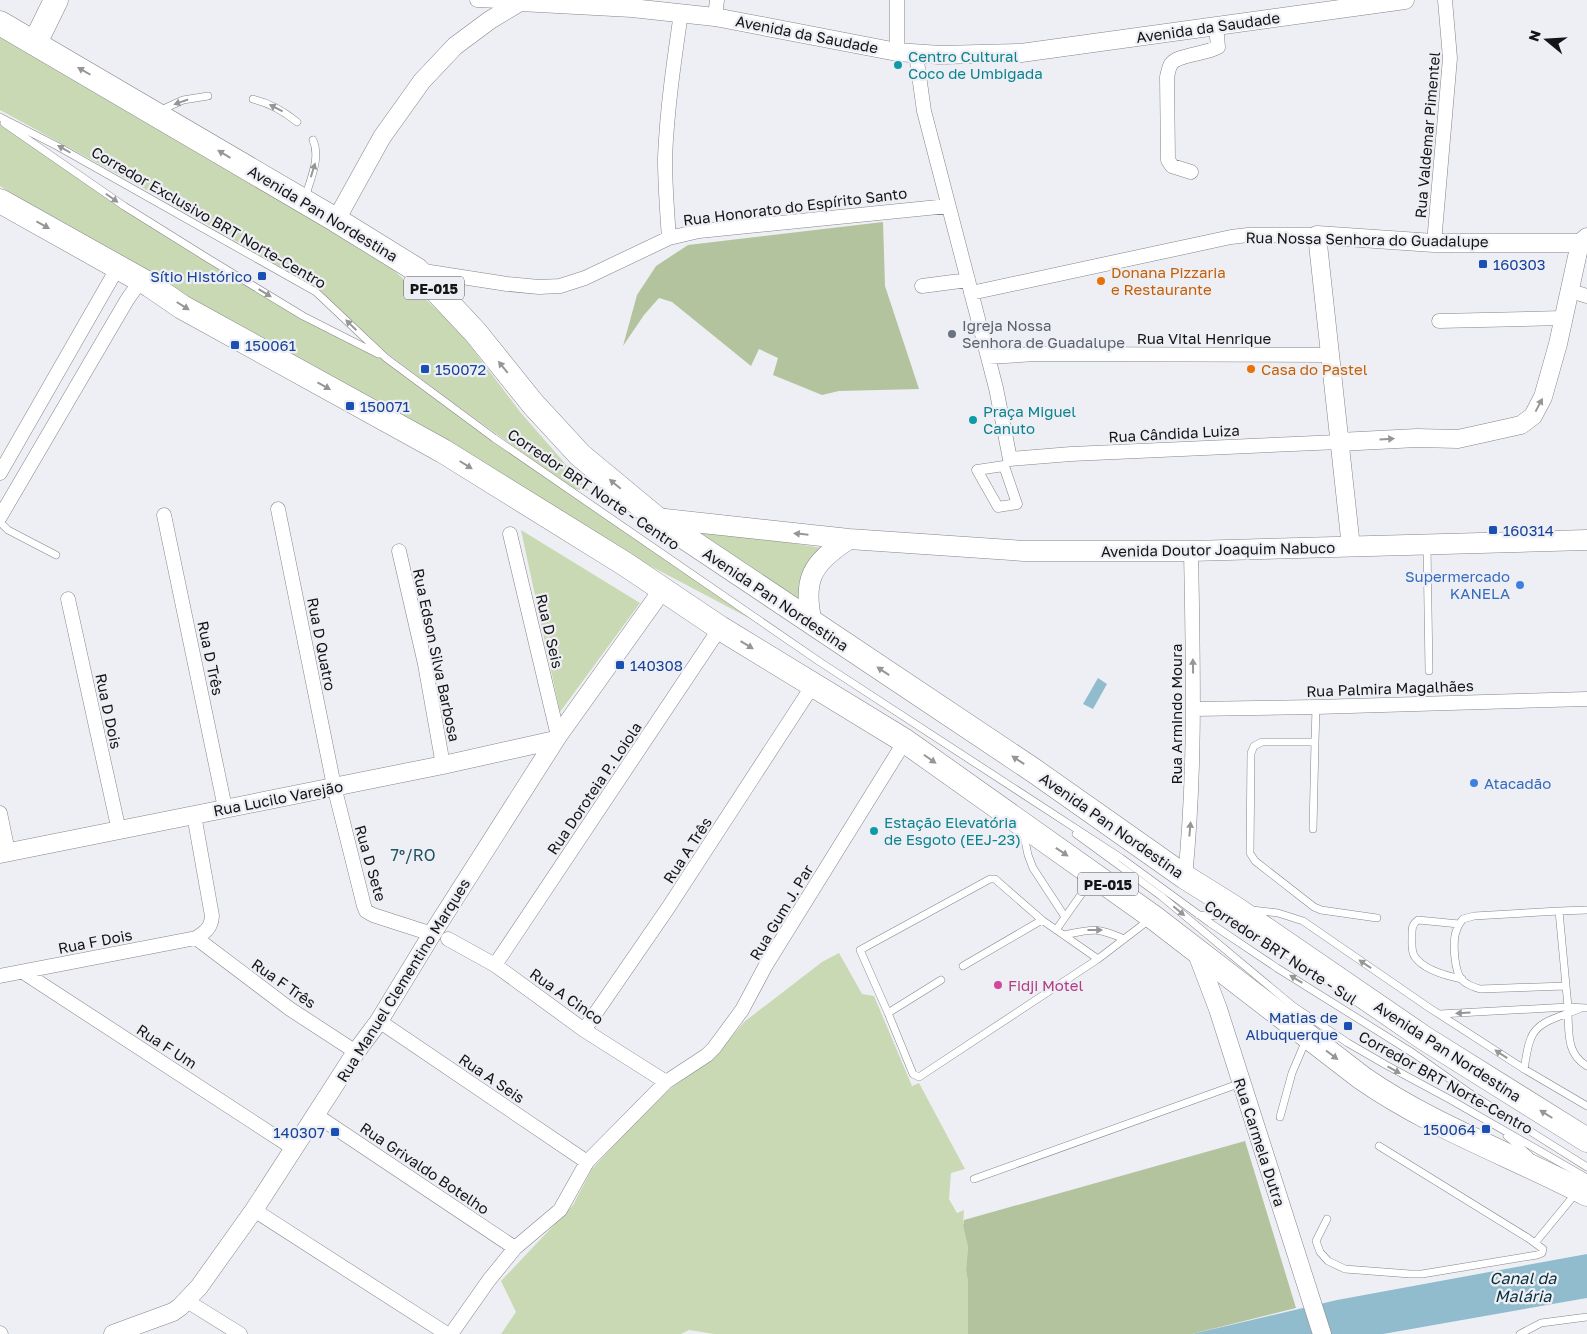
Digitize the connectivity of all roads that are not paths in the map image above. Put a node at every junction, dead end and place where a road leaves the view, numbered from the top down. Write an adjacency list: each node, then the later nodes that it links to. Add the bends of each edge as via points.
1 (56, 0): 12 (highway)
2 (476, 0): 6 (street, Avenida da Saudade)
3 (897, 0): 13 (street)
4 (1404, 0): 11 (street, Avenida da Saudade)
5 (1445, 0): 29 (street, Rua Valdemar Pimentel, via 1450,58)
6 (520, 2): 7 (street, Avenida da Saudade); 25 (street, via 455,46 422,81 382,137)
7 (632, 4): 9 (street, Avenida da Saudade)
8 (716, 8): 9 (street, Avenida da Saudade); 13 (street, Avenida da Saudade)
9 (681, 13): 27 (street, via 665,157)
10 (0, 23): 12 (highway, Avenida Pan Nordestina / PE-015)
11 (1216, 26): 14 (street, Avenida da Saudade, via 1021,53); 21 (street, via 1218,47 1176,60 1170,65 1167,77 1168,160 1172,166)
12 (35, 43): 17 (highway, Avenida Pan Nordestina / PE-015, one-way to 12)
13 (897, 52): 14 (street, Avenida da Saudade)
14 (916, 54): 24 (street, via 924,111)
15 (208, 96): 17 (lane, one-way to 17, via 183,100)
16 (253, 99): 19 (lane, one-way to 16, via 278,109)
17 (155, 113): 23 (highway, Avenida Pan Nordestina / PE-015, one-way to 17)
18 (0, 118): 41 (lane, Corredor Exclusivo BRT Norte-Centro, one-way to 41, via 124,206 209,259 303,316); 41 (lane, Corredor Exclusivo BRT Norte-Centro, one-way to 18, via 316,292 57,146)
19 (296, 122)
20 (313, 140): 23 (lane, one-way to 20, via 316,159 317,147)
21 (1191, 172)
22 (0, 201): 30 (highway, PE-015, one-way to 30)
23 (304, 201): 25 (highway, Avenida Pan Nordestina / PE-015)
24 (948, 206): 27 (street, Rua Honorato do Espírito Santo, via 699,231); 34 (street)
25 (336, 220): 31 (highway, Avenida Pan Nordestina / PE-015)
26 (1317, 236): 29 (street, Rua Nossa Senhora do Guadalupe); 34 (street, Rua Nossa Senhora do Guadalupe, via 1231,237); 39 (street)
27 (669, 238): 31 (street, Rua Honorato do Espírito Santo, via 585,278 560,286 507,284)
28 (1584, 240): 29 (street, Rua Nossa Senhora do Guadalupe); 35 (street)
29 (1434, 243)
30 (118, 267): 32 (highway, PE-015); 43 (street)
31 (417, 270): 48 (highway, Avenida Pan Nordestina / PE-015, one-way to 31, via 580,455 533,404 476,333)
32 (141, 280): 47 (street, via 126,300); 58 (highway, PE-015, one-way to 58, via 182,307 443,451)
33 (922, 286): 34 (street, Rua Nossa Senhora do Guadalupe)
34 (969, 287): 40 (street)
35 (1568, 290): 36 (street); 37 (street)
36 (1587, 296)
37 (1562, 318): 38 (street); 42 (street, one-way to 37, via 1458,439 1521,425 1533,416 1543,397)
38 (1439, 320)
39 (1330, 355): 40 (street, Rua Vital Henrique, via 1036,354); 42 (street)
40 (988, 357): 42 (street, Rua Cândida Luiza, via 1010,459)
41 (386, 358): 72 (lane, Corredor BRT Norte - Centro, via 494,438 820,662)
42 (1339, 442): 54 (street)
43 (0, 473)
44 (998, 507): 44 (street, via 1016,504 1004,466 976,470)
45 (278, 509): 71 (street, Rua D Quatro)
46 (164, 515): 73 (street, Rua D Três)
47 (0, 517)
48 (656, 518): 51 (main road, Avenida Doutor Joaquim Nabuco, one-way to 48); 60 (highway, Avenida Pan Nordestina / PE-015)
49 (0, 522): 57 (lane, via 8,530)
50 (510, 534): 67 (street, Rua D Seis)
51 (849, 539): 56 (main road, Avenida Doutor Joaquim Nabuco, via 1014,550); 60 (main road, via 815,567 808,590)
52 (1587, 540): 53 (main road, Avenida Doutor Joaquim Nabuco)
53 (1427, 545): 54 (main road, Avenida Doutor Joaquim Nabuco); 62 (lane)
54 (1351, 547): 56 (main road, Avenida Doutor Joaquim Nabuco)
55 (399, 551): 70 (street, Rua Edson Silva Barbosa, via 425,664)
56 (1191, 551): 66 (street, Rua Armindo Moura, one-way to 56)
57 (56, 555)
58 (663, 589): 61 (highway, PE-015); 67 (street, Rua Manuel Clementino Marques)
59 (68, 599): 78 (street, Rua D Dois)
60 (812, 624): 81 (highway, Avenida Pan Nordestina / PE-015, one-way to 60, via 1033,770)
61 (720, 628): 63 (highway, PE-015, one-way to 63); 98 (street, Rua Doroteia P. Loiola)
62 (1429, 671)
63 (813, 685): 68 (highway, PE-015); 112 (street, Rua A Três, via 674,900)
64 (1587, 699): 65 (street, Rua Palmira Magalhães)
65 (1316, 707): 66 (street, Rua Palmira Magalhães); 69 (lane)
66 (1194, 709): 81 (street, Rua Armindo Moura, one-way to 66)
67 (557, 738): 70 (street, Rua Lucilo Varejão); 93 (street, Rua Manuel Clementino Marques)
68 (905, 741): 76 (highway, PE-015, one-way to 76); 117 (street, Rua Gum J. Par, via 766,965 742,1010 707,1055)
69 (1315, 742): 77 (lane); 88 (lane, via 1262,742 1254,746 1251,753 1250,853 1255,861 1321,910)
70 (443, 765): 71 (street, Rua Lucilo Varejão)
71 (334, 786): 73 (street, Rua Lucilo Varejão); 93 (street, Rua D Sete, via 365,909 373,915)
72 (1013, 788): 85 (lane, Corredor BRT Norte - Sul, via 1121,858); 106 (lane, Corredor BRT Norte-Centro, one-way to 106, via 1161,896)
73 (225, 808): 75 (street, Rua Lucilo Varejão)
74 (0, 814): 79 (street)
75 (194, 815): 78 (street, Rua Lucilo Varejão); 94 (street, via 212,916 209,928)
76 (1021, 824): 80 (highway, PE-015, one-way to 80); 86 (lane, via 1033,868)
77 (1313, 829)
78 (118, 831): 79 (street, Rua Lucilo Varejão)
79 (4, 853)
80 (1095, 874): 86 (lane); 87 (highway, PE-015)
81 (1185, 877): 84 (highway, Avenida Pan Nordestina / PE-015)
82 (1587, 910): 83 (lane)
83 (1559, 911): 90 (lane, via 1474,916 1463,919); 105 (lane)
84 (1240, 912): 85 (lane); 110 (lane, one-way to 84, via 1303,921 1278,913); 123 (highway, Avenida Pan Nordestina / PE-015, one-way to 84, via 1424,1038)
85 (1199, 915): 127 (lane, Corredor BRT Norte - Sul, one-way to 85, via 1471,1094)
86 (1065, 917): 91 (lane)
87 (1153, 917): 95 (lane); 96 (highway, PE-015)
88 (1377, 918)
89 (1042, 920): 91 (lane); 99 (lane); 109 (lane, via 991,878 861,950)
90 (1459, 924): 104 (lane, via 1454,943 1457,972); 104 (lane, via 1414,922 1412,951 1415,958 1430,969)
91 (1056, 930): 92 (lane)
92 (1064, 935): 95 (lane, one-way to 95, via 1092,929 1104,930); 97 (lane)
93 (440, 936): 98 (street, Rua A Cinco); 111 (street, Rua Manuel Clementino Marques)
94 (196, 938): 101 (street, Rua F Dois); 114 (street, Rua F Três)
95 (1124, 939): 97 (lane)
96 (1196, 951): 100 (highway, PE-015); 118 (street, Rua Carmela Dutra)
97 (1098, 960): 109 (lane, via 919,1077 912,1074)
98 (495, 965): 112 (street, Rua A Cinco)
99 (963, 966)
100 (1221, 970): 106 (lane, Corredor BRT Norte-Centro); 113 (highway, PE-015)
101 (23, 972): 102 (street, Rua F Dois); 125 (street, Rua F Um)
102 (0, 976)
103 (941, 980): 109 (lane)
104 (1462, 980): 105 (lane, via 1480,989)
105 (1565, 986): 108 (lane)
106 (1293, 1006): 122 (lane, Corredor BRT Norte-Centro, one-way to 122, via 1348,1043)
107 (1584, 1008): 108 (lane)
108 (1568, 1010): 110 (lane, one-way to 110); 115 (lane, via 1569,1045 1579,1061); 116 (lane, via 1531,1037)
109 (888, 1013)
110 (1440, 1014): 116 (lane, one-way to 110)
111 (379, 1021): 114 (street, Rua Manuel Clementino Marques); 126 (street, Rua A Seis)
112 (584, 1030): 117 (street, Rua A Cinco)
113 (1308, 1036): 121 (lane, via 1292,1073); 128 (highway, PE-015, one-way to 128, via 1386,1095)
114 (356, 1052): 120 (street, Rua Manuel Clementino Marques)
115 (1587, 1066)
116 (1524, 1069): 119 (lane)
117 (666, 1082): 126 (street, Rua Gum J. Par)
118 (1241, 1083): 129 (lane); 140 (street, Rua Carmela Dutra)
119 (1587, 1106)
120 (316, 1115): 125 (street, Rua Manuel Clementino Marques); 134 (street, Rua Grivaldo Botelho)
121 (1280, 1117)
122 (1496, 1126): 128 (lane); 130 (lane, Corredor BRT Norte-Centro)
123 (1587, 1140)
124 (1379, 1146): 133 (lane)
125 (293, 1148): 131 (street, Rua Manuel Clementino Marques)
126 (588, 1162): 134 (street, Rua Gum J. Par, via 560,1210)
127 (1587, 1166)
128 (1552, 1175): 130 (highway, PE-015)
129 (974, 1179)
130 (1584, 1187): 133 (lane)
131 (254, 1210): 135 (street, Rua Manuel Clementino Marques); 139 (street)
132 (1327, 1219): 133 (lane, via 1316,1241 1318,1247 1328,1261 1345,1269 1422,1274 1542,1253 1543,1249)
133 (1535, 1243)
134 (514, 1248): 139 (street, Rua Gum J. Par)
135 (187, 1301): 137 (street, Rua Manuel Clementino Marques, via 173,1312); 138 (street)
136 (1587, 1317): 141 (lane, via 1541,1323)
137 (113, 1334)
138 (240, 1334)
139 (449, 1334)
140 (1322, 1334)
141 (1520, 1334)

